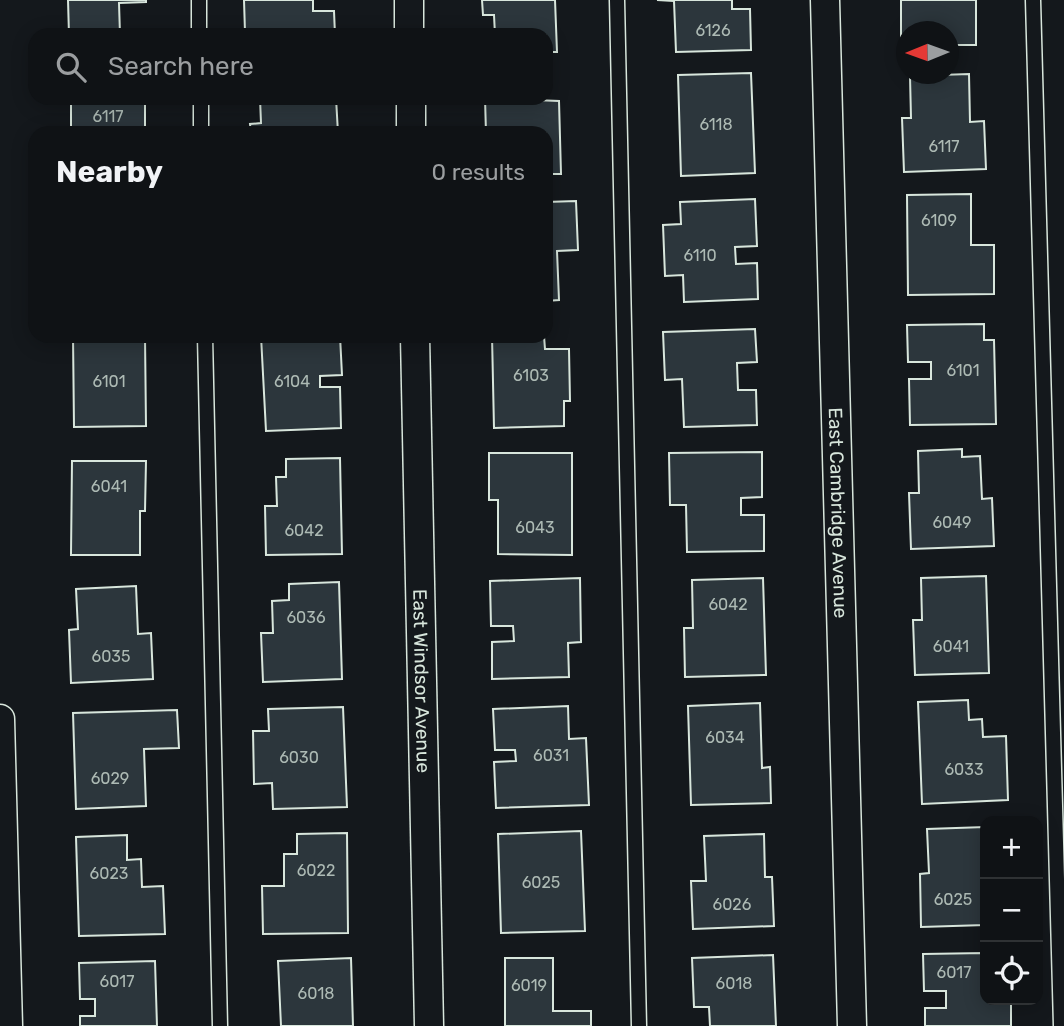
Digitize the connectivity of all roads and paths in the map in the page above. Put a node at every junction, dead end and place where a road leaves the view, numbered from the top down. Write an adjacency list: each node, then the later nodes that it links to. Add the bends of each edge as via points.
1 (198, 0): 6 (lane)
2 (409, 0): 7 (street)
3 (617, 0): 18 (lane)
4 (825, 0): 19 (street, East Cambridge Avenue)
5 (1033, 0): 20 (lane)
6 (199, 28)
7 (409, 28)
8 (201, 105): 10 (lane)
9 (411, 105): 11 (street)
10 (201, 126)
11 (411, 126)
12 (205, 343): 16 (lane)
13 (415, 343): 17 (street, East Windsor Avenue)
14 (0, 719): 15 (street)
15 (8, 1026)
16 (220, 1026)
17 (429, 1026)
18 (639, 1026)
19 (852, 1026)
20 (1061, 1026)

